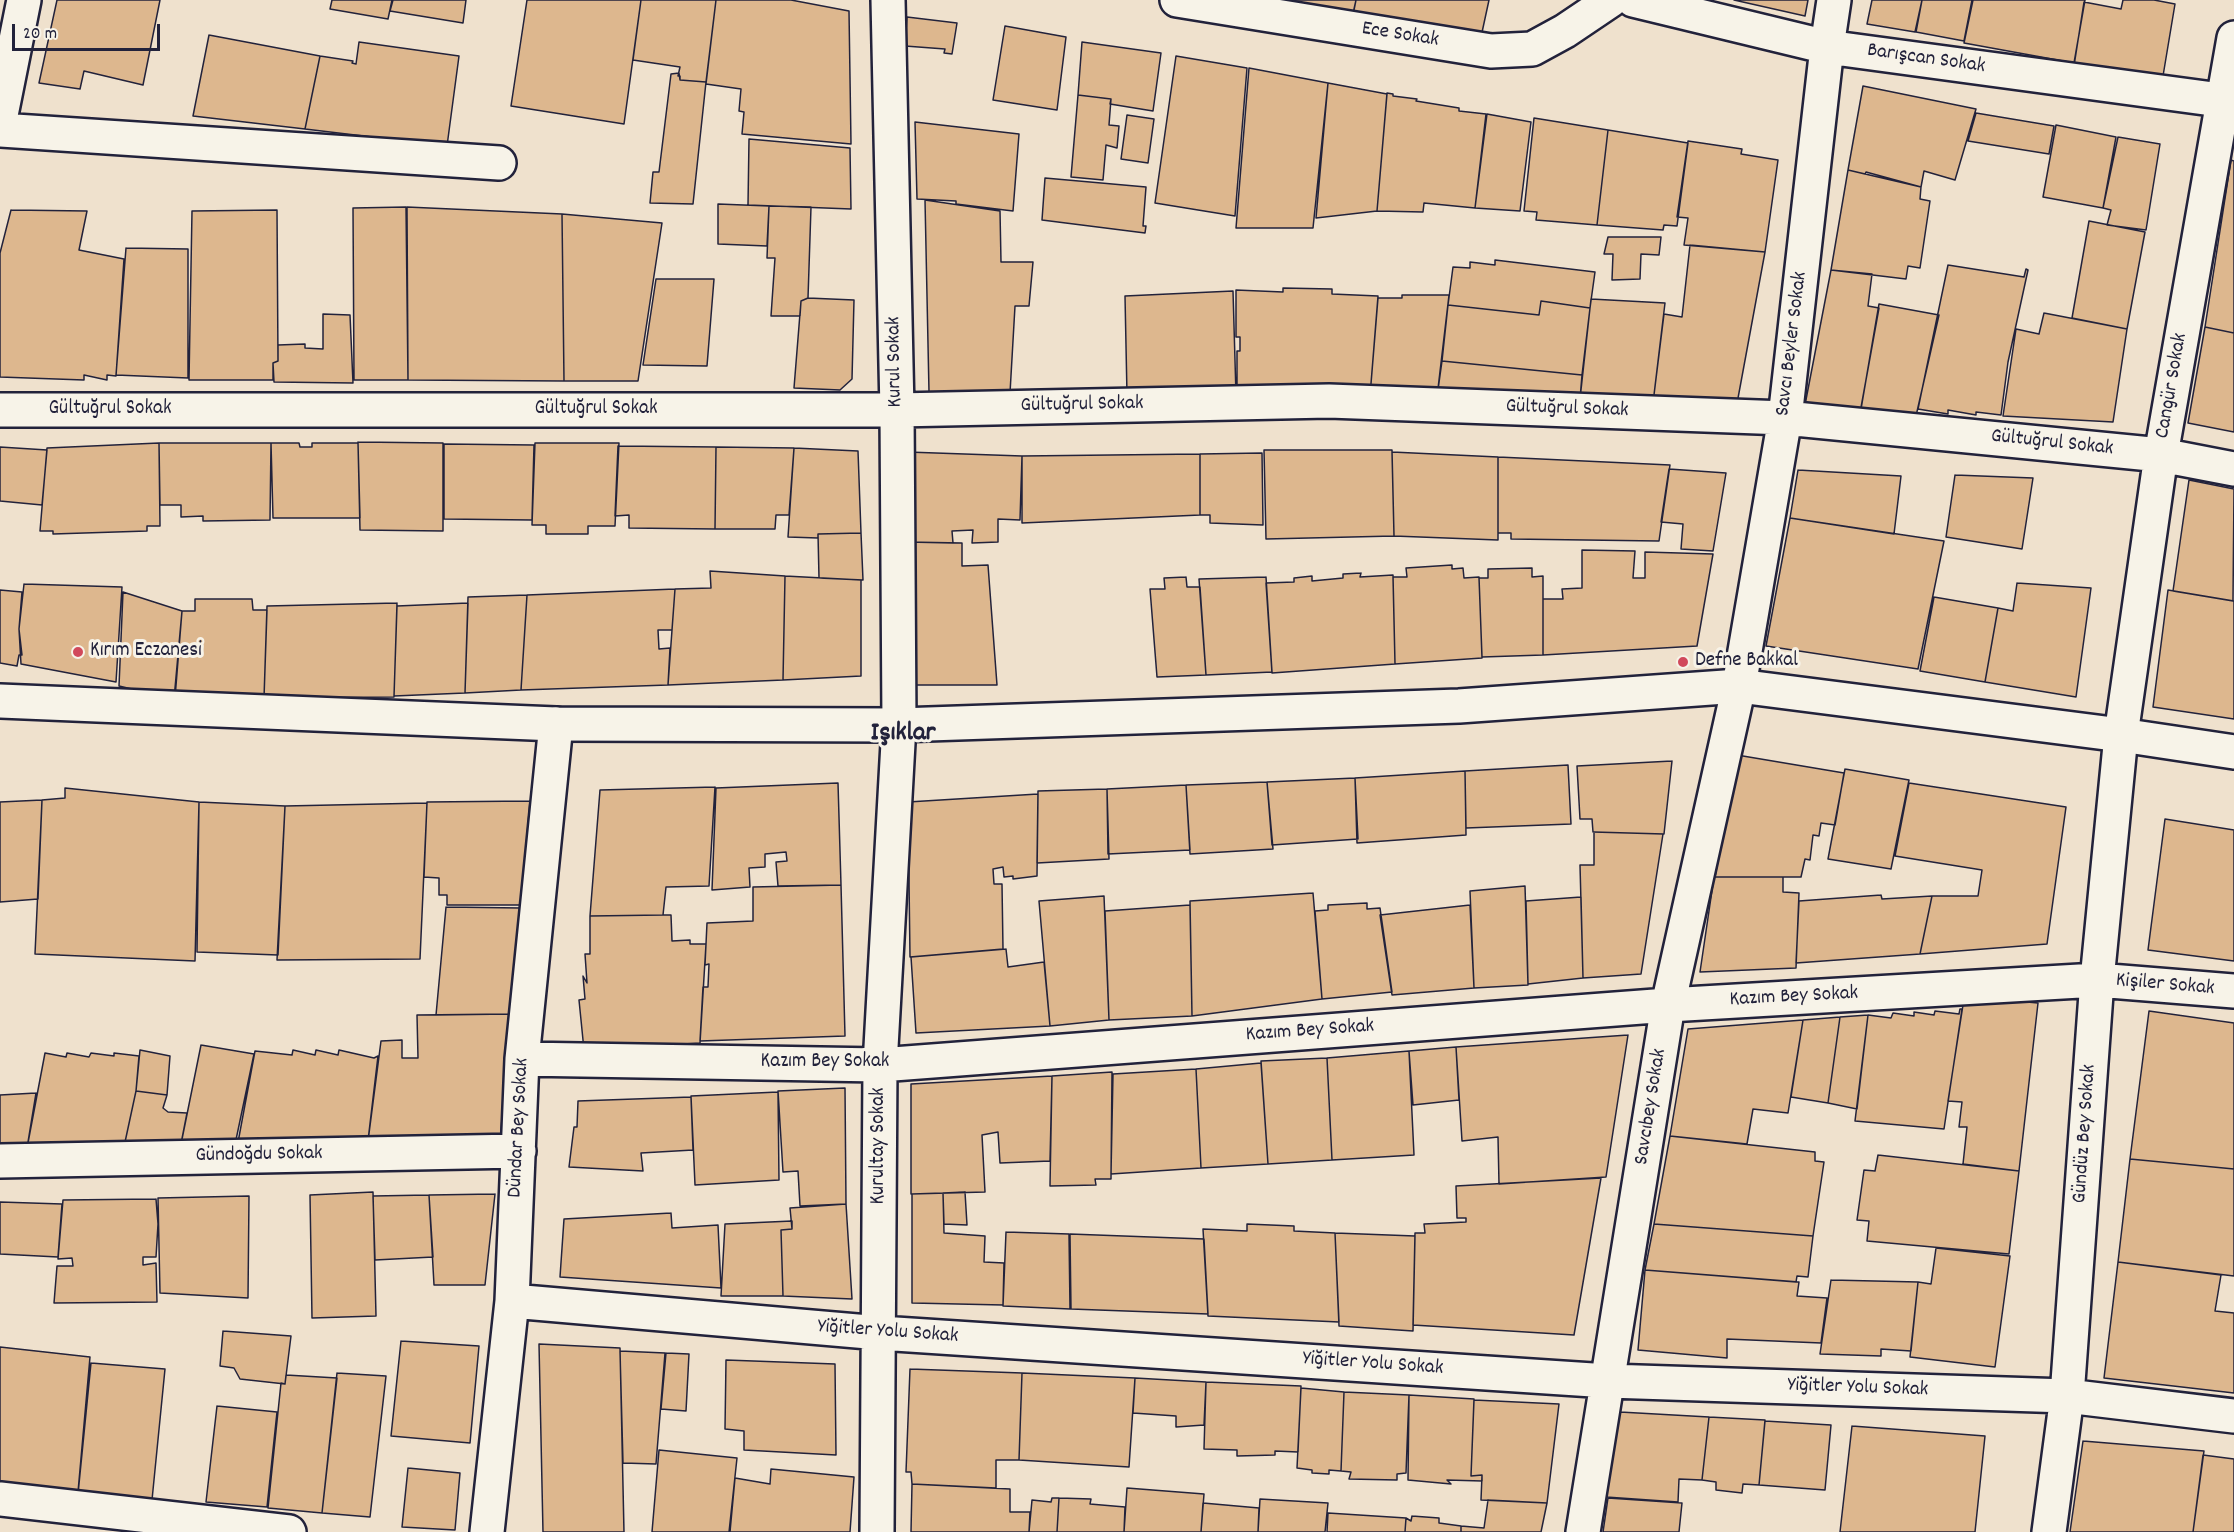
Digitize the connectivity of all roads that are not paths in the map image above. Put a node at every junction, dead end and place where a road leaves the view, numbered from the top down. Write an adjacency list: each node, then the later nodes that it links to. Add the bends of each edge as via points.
1 (24, 0): 10 (street)
2 (888, 0): 14 (street, Kurul Sokak)
3 (1177, 0): 4 (street, Ece Sokak, via 1491,51 1532,49)
4 (1611, 0)
5 (1633, 0): 8 (street, Barışcan Sokak)
6 (1834, 0): 8 (street, Savcı Beyler Sokak)
7 (2234, 38): 9 (street, Cangür Sokak)
8 (1827, 47): 9 (street, Barışcan Sokak); 15 (street, Savcı Beyler Sokak)
9 (2229, 101): 16 (street, Cangür Sokak)
10 (0, 120)
11 (0, 130): 12 (street)
12 (499, 163)
13 (0, 410): 14 (street, Gültuğrul Sokak)
14 (897, 410): 15 (street, Gültuğrul Sokak, via 1329,401); 21 (street, Kurul Sokak)
15 (1785, 418): 16 (street, Gültuğrul Sokak); 18 (street, Savcı Beyler Sokak)
16 (2161, 455): 17 (street, Gültuğrul Sokak); 22 (street, Cangür Sokak)
17 (2234, 469)
18 (1739, 686): 21 (street, via 1460,706); 22 (street); 26 (street, Savcıbey Sokak)
19 (0, 701): 20 (street)
20 (556, 724): 21 (street); 27 (street, Dündar Bey Sokak)
21 (899, 725): 28 (street, Kurultay Sokak)
22 (2121, 735): 23 (street); 24 (street, Gündüz Bey Sokak)
23 (2234, 752)
24 (2097, 980): 25 (street, Kişiler Sokak); 26 (street, Kazım Bey Sokak); 34 (street, Gündüz Bey Sokak)
25 (2234, 991)
26 (1668, 1005): 28 (street, Kazım Bey Sokak); 33 (street, Savcıbey Sokak)
27 (522, 1059): 28 (street, Kazım Bey Sokak); 29 (street, Dündar Bey Sokak)
28 (880, 1065): 32 (street, Kurultay Sokak)
29 (519, 1151): 30 (street, Gündoğdu Sokak); 31 (street, Dündar Bey Sokak)
30 (0, 1161)
31 (512, 1301): 32 (street, Yiğitler Yolu Sokak); 38 (street, Dündar Bey Sokak)
32 (880, 1333): 33 (street, Yiğitler Yolu Sokak); 39 (street, Kurultay Sokak)
33 (1608, 1381): 34 (street, Yiğitler Yolu Sokak); 40 (street, Savcıbey Sokak)
34 (2067, 1396): 35 (street, Yiğitler Yolu Sokak); 41 (street, Gündüz Bey Sokak)
35 (2234, 1416)
36 (0, 1499): 37 (street)
37 (289, 1532)
38 (487, 1532)
39 (877, 1532)
40 (1583, 1532)
41 (2049, 1532)

